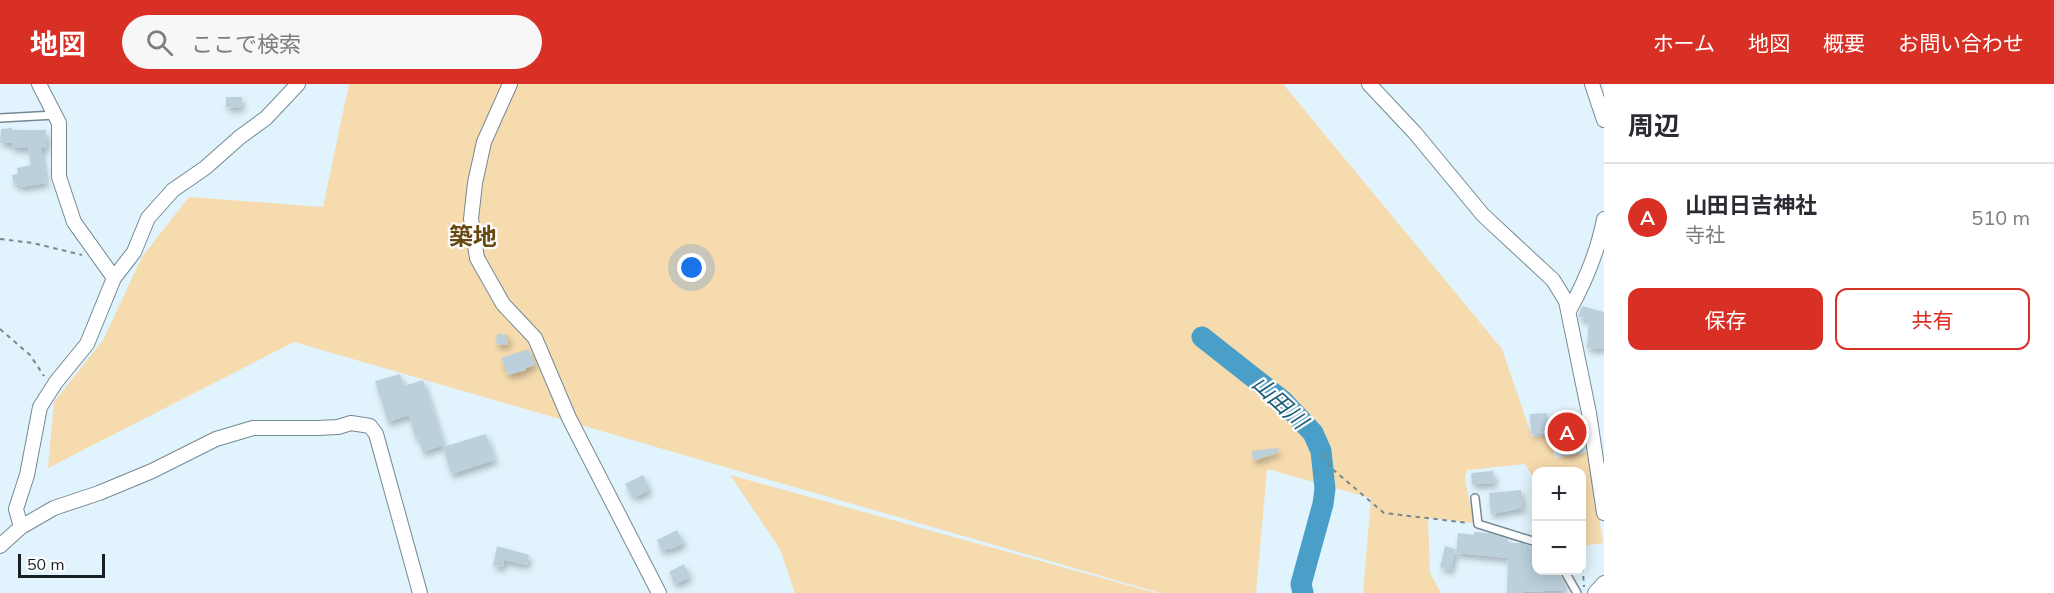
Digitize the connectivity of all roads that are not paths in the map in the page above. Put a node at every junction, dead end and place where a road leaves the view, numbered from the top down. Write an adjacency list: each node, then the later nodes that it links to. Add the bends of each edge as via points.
1 (39, 84): 6 (street)
2 (298, 84): 10 (street, via 266,118 173,190 148,218 134,252)
3 (510, 84): 20 (street, via 484,142 476,183 471,219 477,258 503,304 535,338 569,418)
4 (1369, 84): 11 (street, via 1483,215 1553,280)
5 (1592, 84): 8 (street)
6 (55, 115): 7 (lane); 10 (street, via 59,123 59,177 74,222)
7 (0, 118)
8 (1604, 120)
9 (1604, 219): 11 (street, via 1600,242)
10 (114, 278): 14 (street, via 87,344 40,407 16,509)
11 (1569, 311): 13 (street)
12 (1475, 498): 15 (lane, via 1478,524)
13 (1604, 513)
14 (21, 527): 16 (street); 19 (street, via 54,508 152,471 216,438 253,428 351,423 370,426 376,434)
15 (1532, 541)
16 (0, 546)
17 (1567, 575): 21 (lane)
18 (1604, 583): 22 (street)
19 (420, 593)
20 (659, 593)
21 (1578, 593)
22 (1595, 593)

